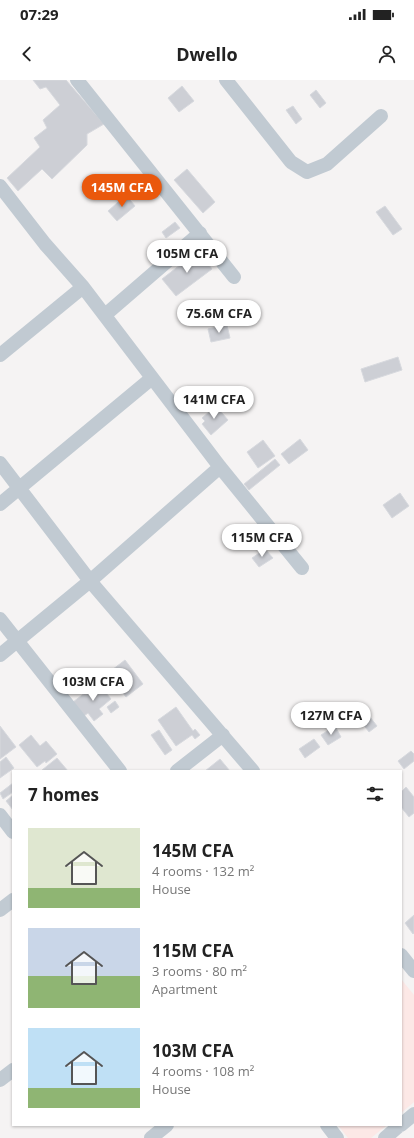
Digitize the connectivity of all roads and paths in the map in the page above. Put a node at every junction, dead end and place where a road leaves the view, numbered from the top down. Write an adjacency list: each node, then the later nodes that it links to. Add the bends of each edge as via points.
1 (76, 80): 5 (street)
2 (226, 80): 3 (street, via 291,162 307,172 327,164)
3 (381, 116)
4 (0, 186): 7 (street, via 45,244)
5 (200, 233): 6 (street); 8 (street)
6 (234, 277)
7 (84, 287): 8 (street); 9 (street)
8 (105, 315): 10 (street)
9 (0, 355)
10 (152, 378): 12 (street); 13 (street)
11 (0, 463): 13 (street)
12 (220, 467): 15 (street); 16 (street)
13 (19, 488): 14 (street); 16 (street)
14 (0, 504)
15 (302, 568)
16 (90, 581): 18 (street); 20 (street)
17 (0, 619): 18 (street)
18 (17, 640): 19 (street); 21 (street)
19 (0, 655)
20 (223, 735): 22 (street); 23 (street)
21 (119, 770)
22 (178, 770)
23 (252, 770)
24 (0, 815): 25 (street)
25 (12, 831)
26 (12, 901): 27 (street)
27 (0, 910)
28 (402, 955): 29 (street)
29 (414, 971)
30 (12, 1071): 31 (street)
31 (0, 1080)
32 (414, 1114): 33 (street)
33 (402, 1124)
34 (164, 1126): 37 (street)
35 (328, 1126): 38 (street)
36 (400, 1126): 39 (street)
37 (151, 1132)
38 (337, 1138)
39 (385, 1138)

